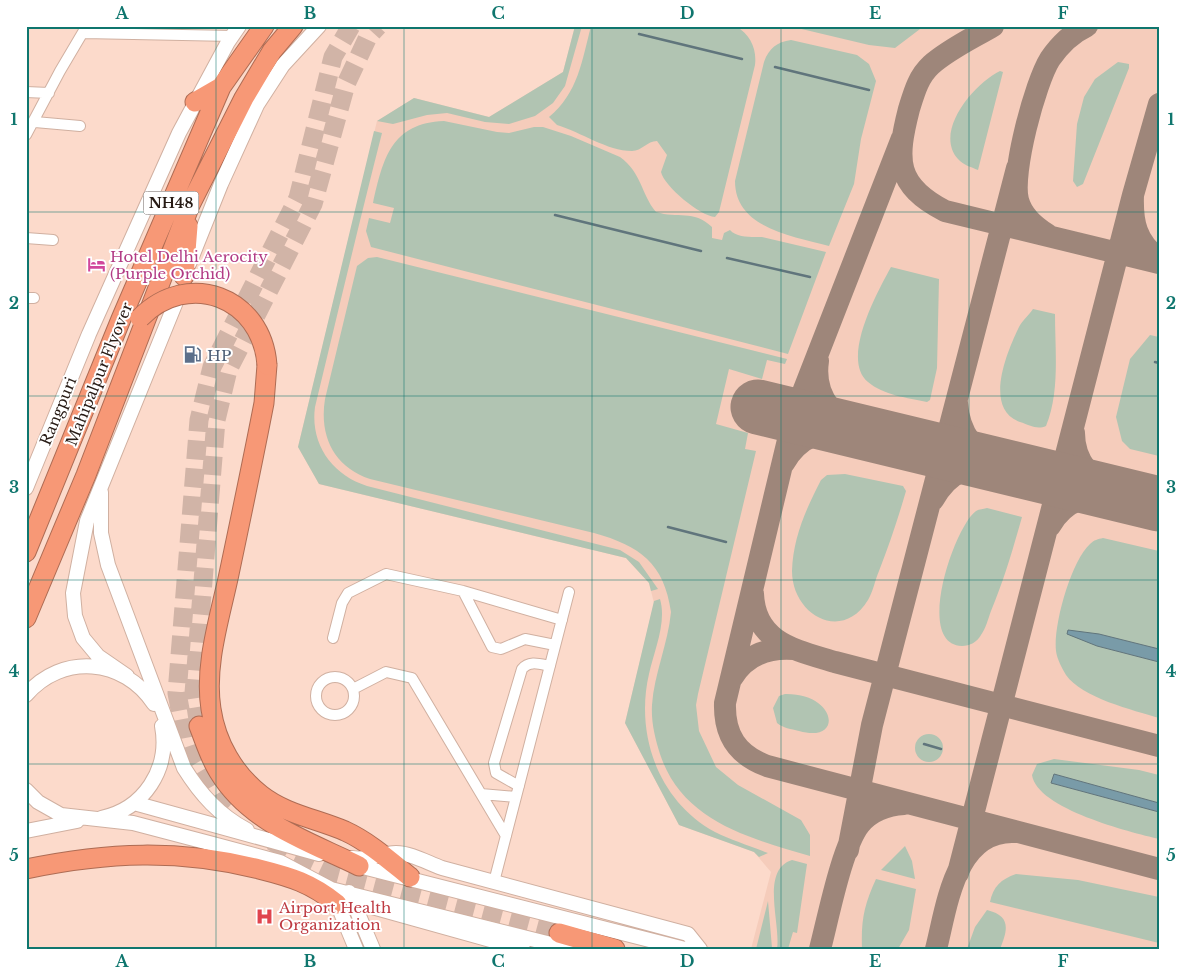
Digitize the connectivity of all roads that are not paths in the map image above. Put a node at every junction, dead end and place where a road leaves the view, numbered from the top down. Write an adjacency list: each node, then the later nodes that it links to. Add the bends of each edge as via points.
1 (264, 26): 6 (highway, NH48)
2 (293, 26): 13 (highway, NH48, via 272,51 244,98)
3 (319, 26): 16 (main road, via 283,65 257,105)
4 (85, 30): 5 (street); 8 (street)
5 (236, 31): 9 (main road, Rangpuri)
6 (221, 87): 9 (highway); 19 (highway, Mahipalpur Flyover / NH48)
7 (26, 92): 8 (street)
8 (49, 93): 10 (street)
9 (195, 102): 18 (main road, Rangpuri, via 89,334)
10 (35, 122): 11 (street); 12 (street)
11 (80, 126)
12 (26, 136)
13 (190, 205): 16 (highway); 17 (highway, Mahipalpur Flyover / NH48)
14 (26, 238): 15 (street)
15 (53, 240)
16 (184, 276): 17 (main road)
17 (94, 478): 23 (highway, Mahipalpur Flyover / NH48); 28 (main road, via 73,605 78,628 90,648); 39 (main road, via 108,565 184,768 197,790 215,808 233,823)
18 (26, 488)
19 (26, 552)
20 (26, 587): 41 (highway, bridge, via 114,366 140,318 166,299 198,293 220,298 247,316 260,334 266,354 266,385 215,639 210,690 214,724 227,756 262,796 276,805 346,831)
21 (463, 591): 24 (street); 25 (street, via 390,574 382,575 348,594 342,603); 26 (street, via 492,647 501,648 525,639)
22 (570, 592): 24 (street)
23 (26, 618)
24 (562, 620): 26 (street)
25 (334, 638)
26 (555, 645): 27 (street)
27 (550, 666): 33 (street); 33 (street, via 532,663 522,669 494,763 496,773)
28 (127, 676): 30 (main road, via 103,667 78,666 53,673); 35 (main road, via 146,692 153,703 162,723 164,743 154,781)
29 (353, 689): 34 (street, via 386,672 412,678)
30 (26, 695)
31 (199, 726): 40 (highway, via 218,771 248,807 287,832)
32 (26, 790): 36 (main road, via 49,809)
33 (517, 792): 34 (street); 38 (street)
34 (482, 794): 38 (street)
35 (134, 803): 36 (main road, via 107,816); 39 (main road)
36 (87, 819): 37 (main road); 46 (main road, via 133,823 280,862 311,876)
37 (26, 831)
38 (506, 836): 45 (street)
39 (270, 842): 42 (main road)
40 (334, 854): 41 (main road, via 370,859); 42 (highway)
41 (383, 856): 44 (highway); 45 (main road, via 396,853 412,856)
42 (359, 866): 44 (main road)
43 (26, 869): 46 (highway, via 76,858 179,854 228,861 298,879)
44 (410, 877): 53 (main road)
45 (494, 882): 54 (main road, via 688,934)
46 (341, 896): 48 (main road); 49 (main road); 50 (main road); 51 (main road)
47 (559, 933): 52 (highway)
48 (519, 948)
49 (356, 949)
50 (373, 949)
51 (579, 949)
52 (615, 949)
53 (685, 949)
54 (700, 949)

